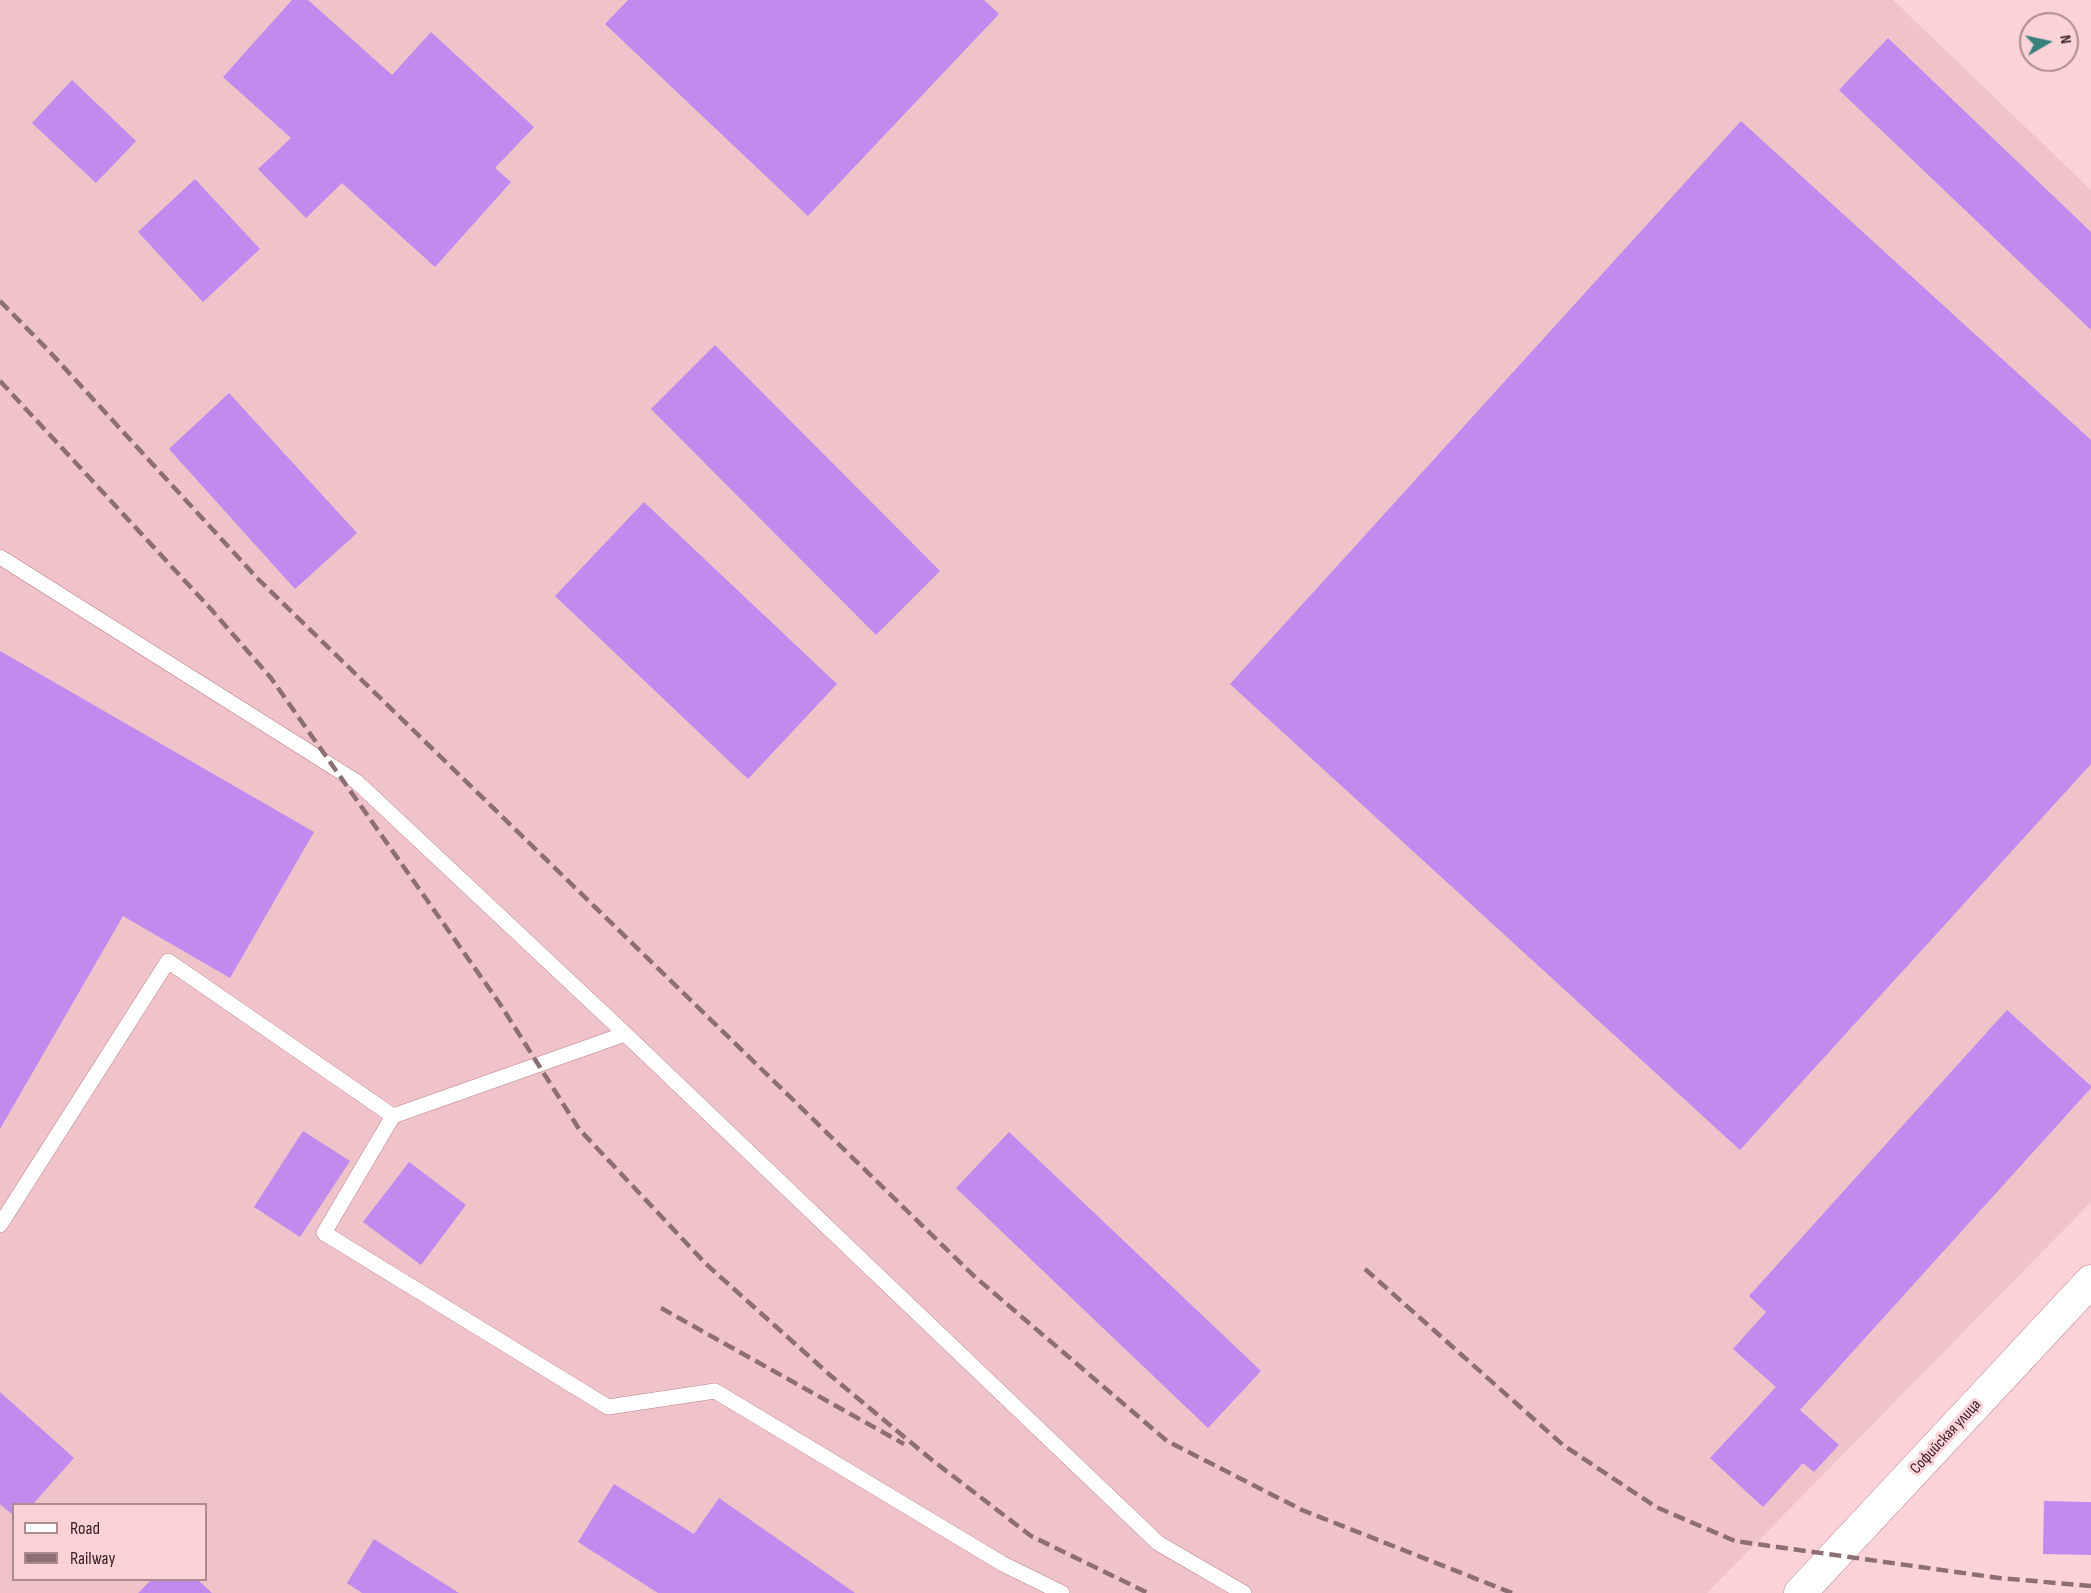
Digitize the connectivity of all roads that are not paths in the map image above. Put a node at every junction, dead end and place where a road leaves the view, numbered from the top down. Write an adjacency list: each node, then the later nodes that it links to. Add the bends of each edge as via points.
1 (0, 557): 2 (lane, via 357,782)
2 (625, 1034): 3 (lane); 7 (lane, via 1158,1543)
3 (393, 1116): 4 (lane, via 168,962); 6 (lane, via 324,1233 608,1407 715,1391 1003,1564)
4 (0, 1225)
5 (2091, 1281): 8 (street, Софийская улица)
6 (1062, 1593)
7 (1244, 1593)
8 (1800, 1593)

